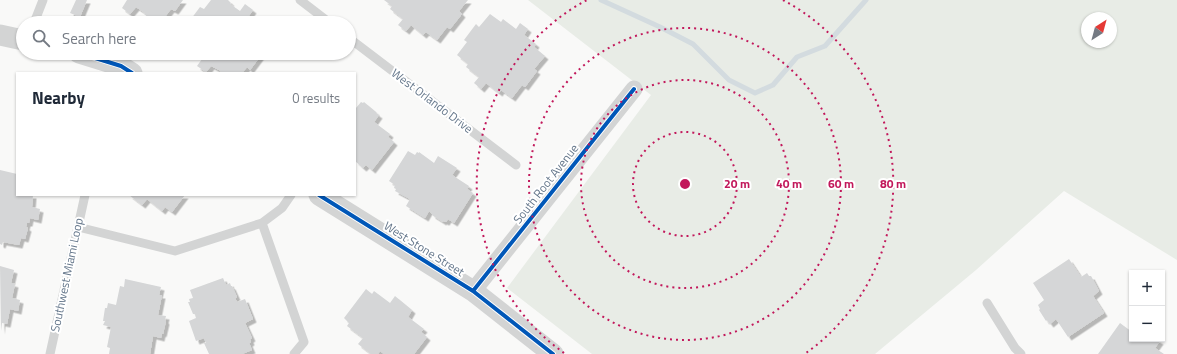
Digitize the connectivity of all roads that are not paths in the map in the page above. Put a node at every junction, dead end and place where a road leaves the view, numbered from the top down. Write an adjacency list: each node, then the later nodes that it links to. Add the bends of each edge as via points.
1 (43, 0): 3 (lane)
2 (300, 0): 4 (lane)
3 (37, 16)
4 (321, 16)
5 (0, 35): 6 (street)
6 (16, 38)
7 (356, 43): 11 (lane, West Orlando Drive)
8 (96, 60): 9 (street)
9 (123, 71)
10 (634, 89): 17 (street, South Root Avenue)
11 (516, 165)
12 (84, 196): 16 (lane, Southwest Miami Loop)
13 (290, 196): 15 (lane, via 282,208)
14 (321, 196): 17 (street, West Stone Street)
15 (262, 223): 16 (lane, via 175,251); 20 (lane, via 304,342)
16 (78, 227): 19 (lane, Southwest Miami Loop)
17 (473, 291): 21 (street, West Stone Street)
18 (987, 303): 22 (lane)
19 (50, 354)
20 (294, 354)
21 (553, 354)
22 (1020, 354)

